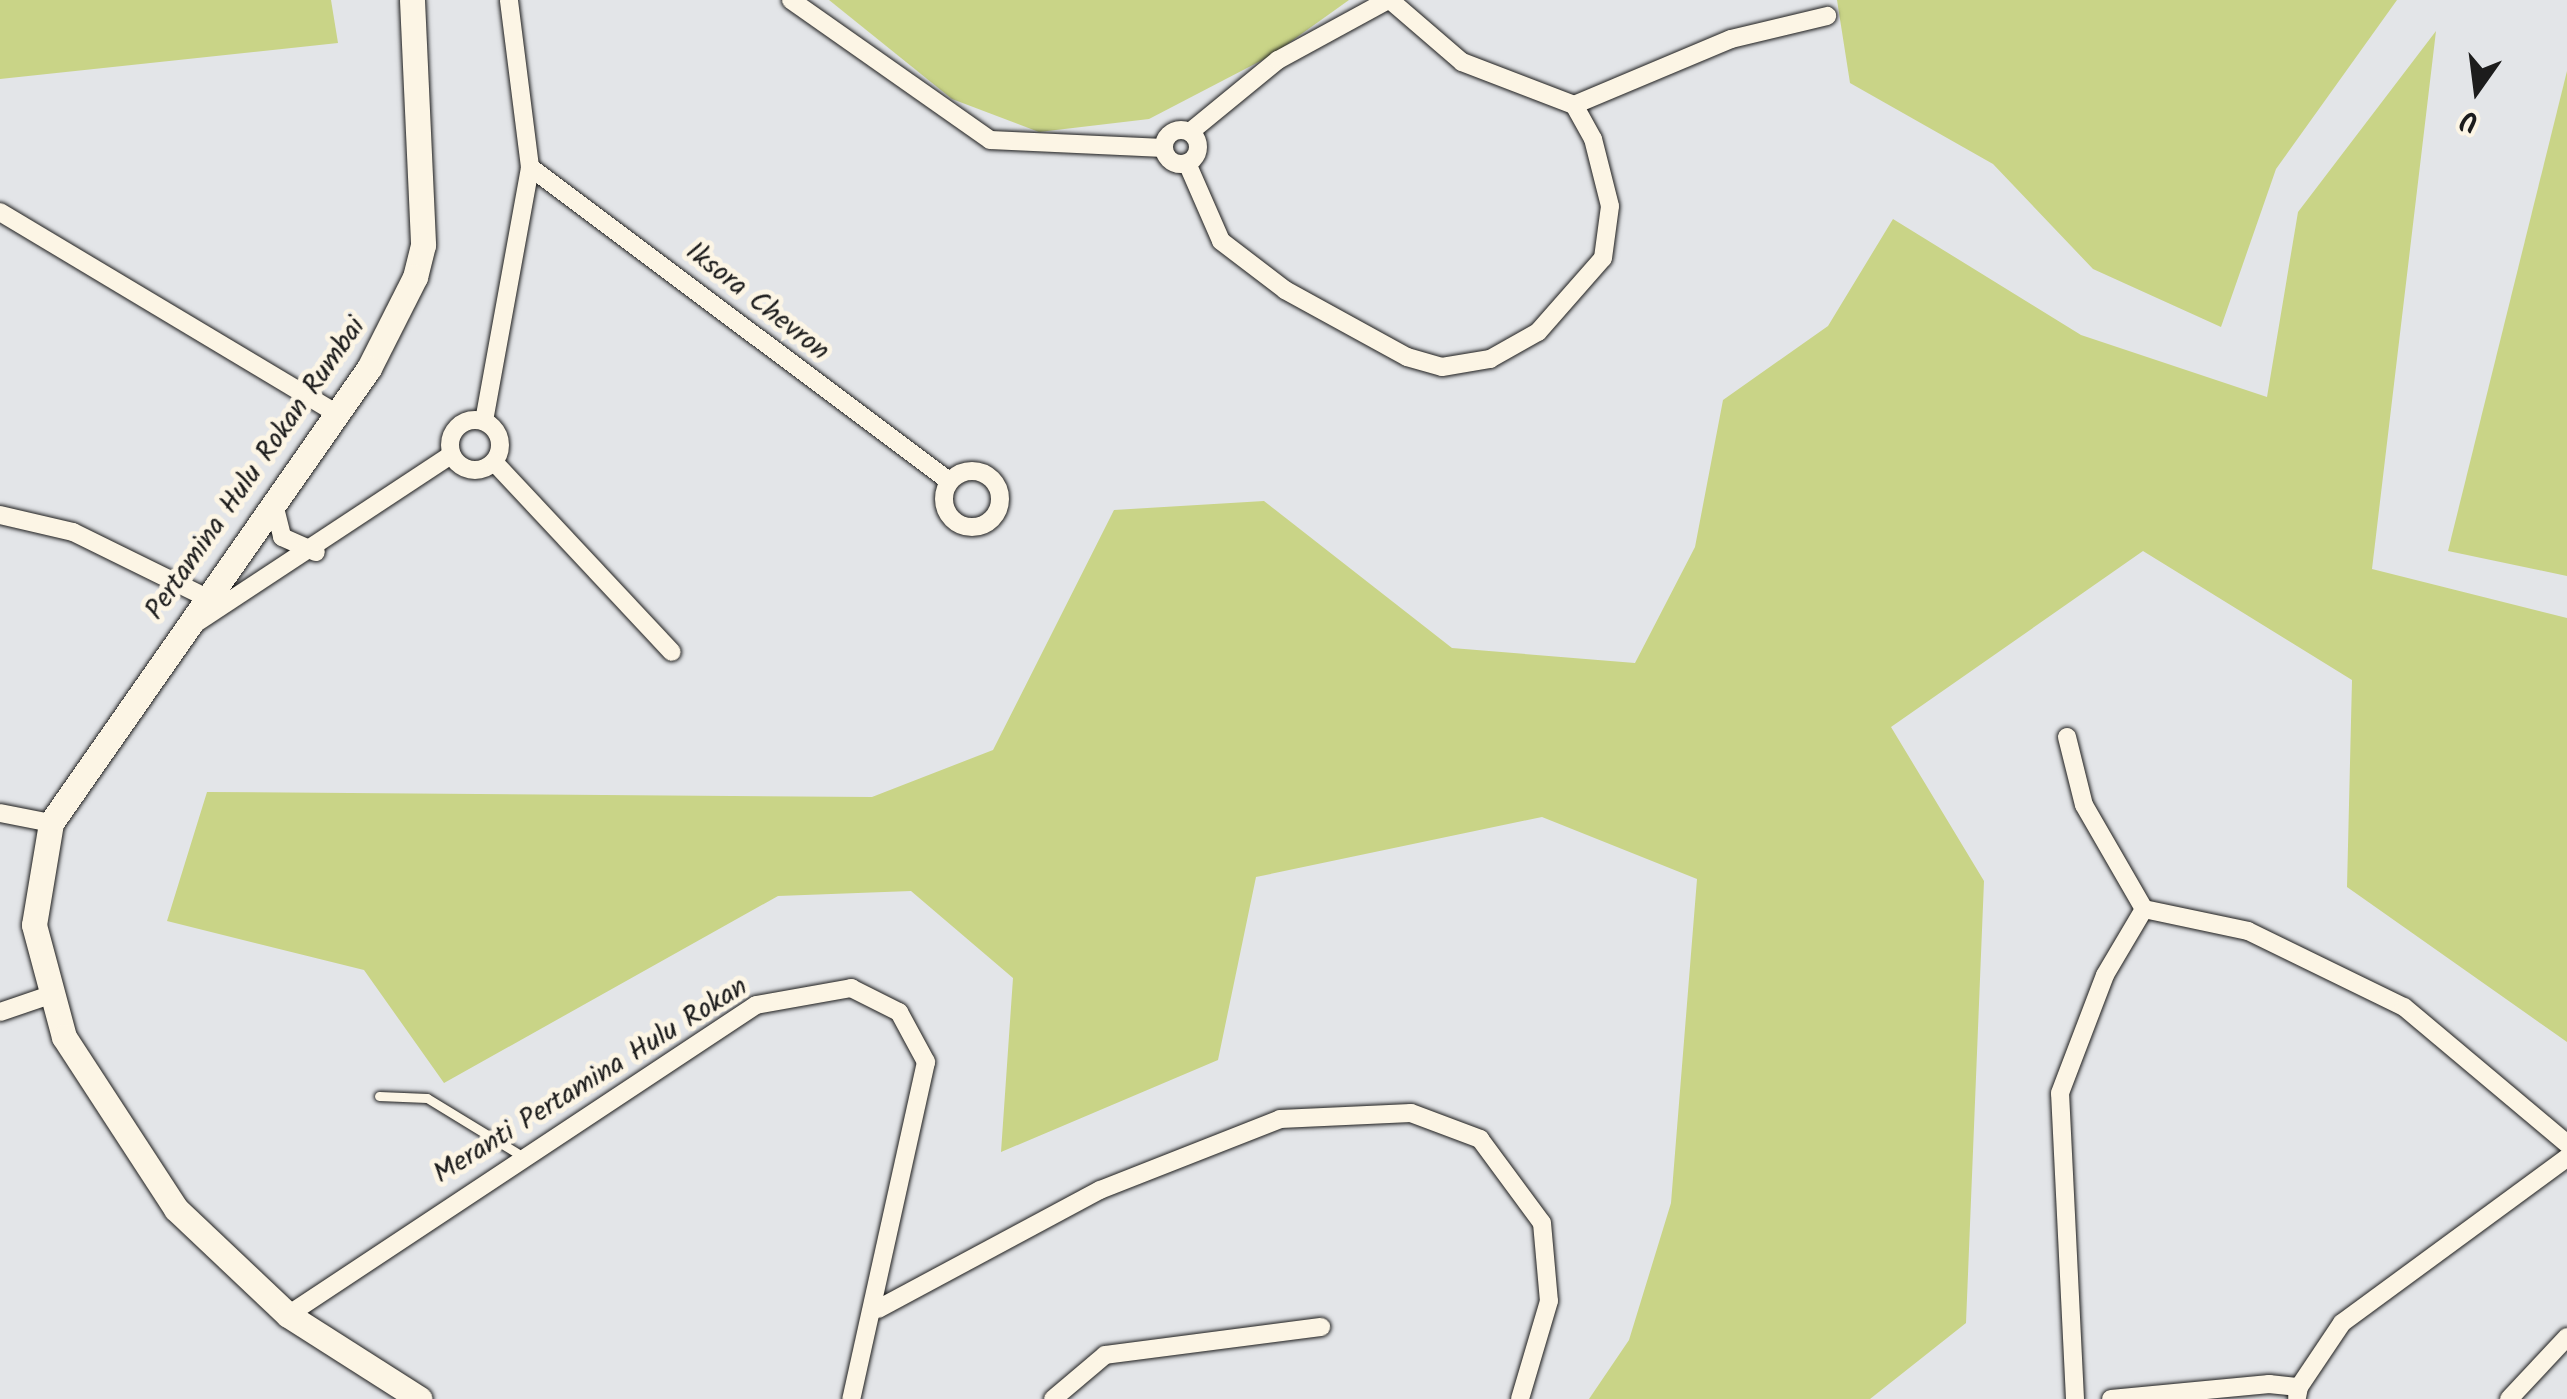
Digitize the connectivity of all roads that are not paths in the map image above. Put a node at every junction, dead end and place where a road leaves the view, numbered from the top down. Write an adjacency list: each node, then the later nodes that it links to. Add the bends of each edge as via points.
1 (412, 0): 12 (street, Pertamina Hulu Rokan Rumbai, via 423,245 400,310)
2 (509, 0): 10 (street)
3 (791, 0): 8 (street, via 990,140)
4 (1389, 0): 6 (street, via 1462,62); 7 (street, via 1278,60)
5 (1827, 16): 6 (street, via 1731,39)
6 (1574, 104): 9 (street, via 1610,206 1603,258 1538,332 1490,359 1442,366 1362,335 1221,241)
7 (1190, 132): 8 (street, via 1172,132); 9 (street, via 1199,149)
8 (1164, 148): 9 (street)
9 (1187, 163)
10 (530, 167): 13 (street); 16 (street, Iksora Chevron)
11 (0, 212): 12 (street)
12 (337, 414): 17 (street, Pertamina Hulu Rokan Rumbai)
13 (484, 421): 14 (street, via 460,423); 15 (street, via 500,439)
14 (451, 455): 15 (street, via 476,470); 19 (street)
15 (494, 462): 22 (street)
16 (948, 481)
17 (274, 504): 19 (street, via 282,537); 20 (street, Pertamina Hulu Rokan Rumbai)
18 (0, 515): 20 (street, via 73,532)
19 (316, 552): 21 (street)
20 (207, 598): 21 (street, Pertamina Hulu Rokan Rumbai)
21 (181, 632): 25 (street, Pertamina Hulu Rokan Rumbai)
22 (672, 652)
23 (2067, 737): 26 (street, via 2084,805)
24 (0, 812): 25 (street)
25 (51, 822): 27 (street, Pertamina Hulu Rokan Rumbai, via 34,925)
26 (2144, 909): 30 (street, via 2248,932 2404,1007); 42 (street, via 2105,974 2060,1094)
27 (47, 996): 28 (street); 34 (street, Pertamina Hulu Rokan Rumbai, via 102,1106 176,1209)
28 (0, 1012)
29 (378, 1096): 31 (lane, via 427,1098)
30 (2567, 1144)
31 (522, 1156): 33 (street, Meranti Pertamina Hulu Rokan, via 756,1005 831,986 870,994 911,1024 926,1062); 34 (street, Meranti Pertamina Hulu Rokan)
32 (2567, 1158): 37 (street, via 2342,1323)
33 (878, 1308): 39 (street, Meranti Pertamina Hulu Rokan); 41 (street, via 1100,1190 1262,1126 1325,1113 1411,1113 1480,1139 1542,1223 1550,1301)
34 (288, 1315): 38 (street, Pertamina Hulu Rokan Rumbai)
35 (1321, 1326): 40 (street, via 1105,1355)
36 (2567, 1337): 44 (street)
37 (2298, 1393): 43 (street)
38 (420, 1399)
39 (851, 1399)
40 (1053, 1399)
41 (1520, 1399)
42 (2075, 1399)
43 (2110, 1399)
44 (2508, 1399)

